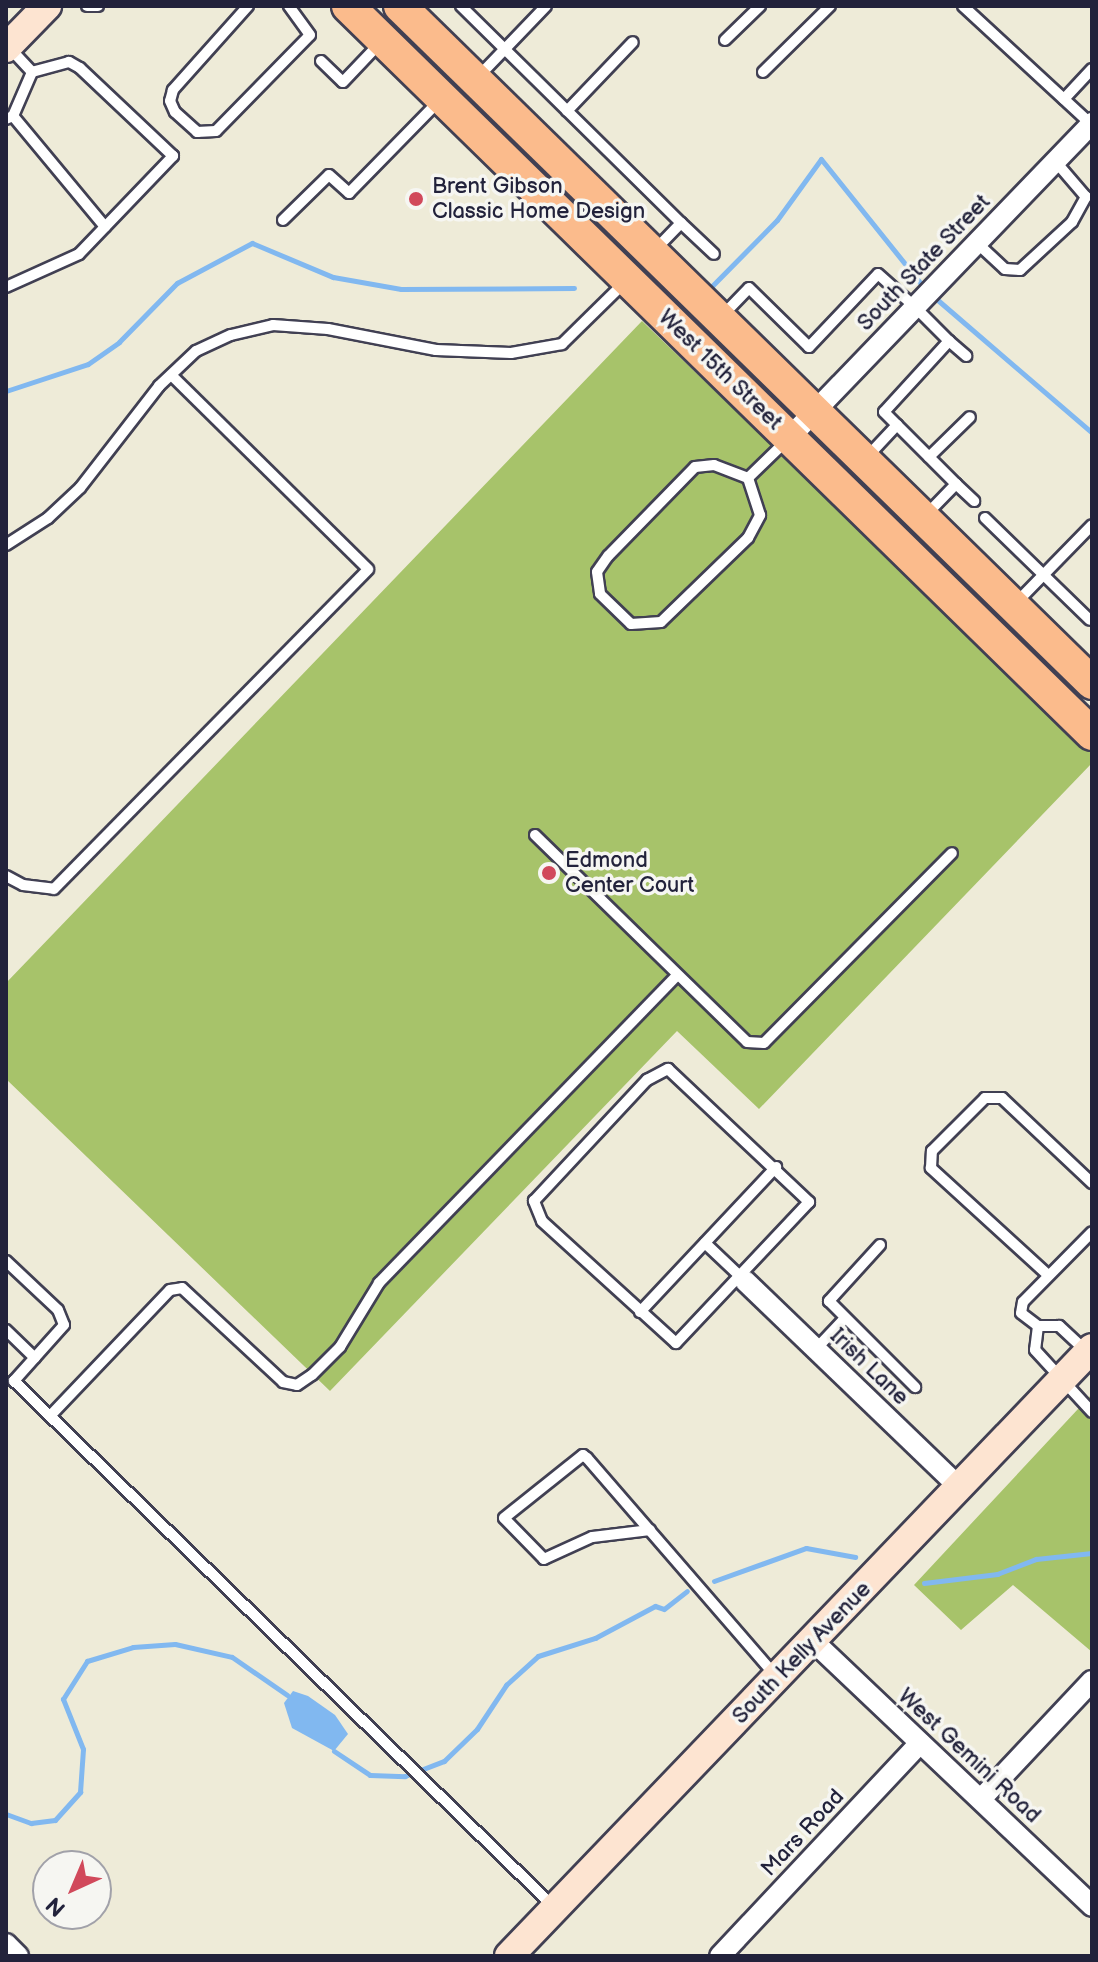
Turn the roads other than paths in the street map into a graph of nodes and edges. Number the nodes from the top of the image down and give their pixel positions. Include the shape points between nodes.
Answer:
1 (47, 6) edge
2 (87, 6) edge
3 (98, 6) edge
4 (248, 6) edge
5 (289, 6) edge
6 (348, 6) edge
7 (400, 6) edge
8 (461, 6) edge
9 (546, 6) edge
10 (760, 6) edge
11 (830, 6) edge
12 (963, 6) edge
13 (383, 40) junction
14 (725, 40) dead end
15 (633, 42) dead end
16 (7, 47) edge
17 (504, 49) junction
18 (321, 61) dead end
19 (1092, 69) edge
20 (32, 72) junction
21 (763, 72) dead end
22 (476, 80) junction
23 (442, 98) junction
24 (1064, 99) junction
25 (567, 111) junction
26 (9, 118) edge
27 (1092, 124) edge
28 (1055, 161) junction
29 (283, 220) dead end
30 (681, 223) junction
31 (105, 227) junction
32 (977, 243) junction
33 (651, 253) junction
34 (714, 254) dead end
35 (628, 280) junction
36 (6, 287) edge
37 (915, 307) junction
38 (720, 318) junction
39 (949, 341) junction
40 (966, 356) dead end
41 (171, 375) junction
42 (816, 409) junction
43 (970, 417) dead end
44 (897, 425) junction
45 (790, 437) junction
46 (929, 457) junction
47 (866, 458) junction
48 (748, 478) junction
49 (956, 484) junction
50 (974, 501) dead end
51 (925, 517) junction
52 (985, 518) dead end
53 (1092, 525) edge
54 (6, 545) edge
55 (1043, 575) junction
56 (1014, 605) junction
57 (1090, 620) dead end
58 (1092, 682) edge
59 (1092, 734) edge
60 (535, 835) dead end
61 (952, 853) dead end
62 (6, 876) edge
63 (677, 976) junction
64 (776, 1167) junction
65 (1092, 1183) edge
66 (1091, 1230) edge
67 (705, 1243) junction
68 (880, 1245) dead end
69 (6, 1261) edge
70 (1048, 1275) junction
71 (743, 1279) junction
72 (640, 1312) junction
73 (845, 1318) junction
74 (1038, 1326) junction
75 (6, 1330) edge
76 (816, 1349) junction
77 (1090, 1350) edge
78 (35, 1358) junction
79 (1061, 1380) junction
80 (10, 1386) edge
81 (915, 1387) dead end
82 (1092, 1412) edge
83 (50, 1416) junction
84 (959, 1487) junction
85 (650, 1530) junction
86 (813, 1641) junction
87 (778, 1678) junction
88 (1092, 1681) edge
89 (920, 1743) junction
90 (981, 1799) junction
91 (1092, 1906) edge
92 (555, 1908) junction
93 (6, 1944) edge
94 (18, 1956) edge
95 (509, 1956) edge
96 (720, 1956) edge

1 - 16 main road
2 - 3 lane
4 - 5 lane via 181,78 170,101 197,132 216,131 310,35
6 - 13 main road, West 15th Street
7 - 22 main road, West 15th Street
8 - 17 lane
9 - 17 lane
10 - 14 lane
11 - 21 lane
12 - 24 lane
13 - 18 lane via 343,82
13 - 23 main road, West 15th Street
15 - 25 lane
16 - 20 lane
17 - 22 lane
17 - 25 lane
19 - 24 lane
20 - 26 lane
20 - 31 lane via 69,62 80,68 173,156
22 - 33 main road, West 15th Street
23 - 29 lane via 349,193 329,175
23 - 35 main road, West 15th Street
24 - 27 lane
25 - 30 lane
26 - 31 lane
27 - 28 street, South State Street
28 - 32 street, South State Street
28 - 32 lane via 1086,197 1072,222 1020,270 1005,269
30 - 33 lane
30 - 34 lane
31 - 36 lane via 79,254
32 - 37 street, South State Street
33 - 38 main road, West 15th Street
35 - 41 lane via 562,344 511,353 436,350 328,329 273,325 196,351
35 - 45 main road, West 15th Street
37 - 38 lane via 878,274 809,347 749,288
37 - 39 lane
37 - 42 street, South State Street
38 - 42 main road, West 15th Street
39 - 40 lane
39 - 44 lane via 884,412
41 - 54 lane via 80,488 48,518
41 - 62 lane via 368,569 54,889 23,885
42 - 45 street, South State Street
42 - 47 main road, West 15th Street
43 - 46 lane
44 - 46 lane
44 - 47 lane
45 - 48 lane
45 - 59 main road, West 15th Street
46 - 49 lane
47 - 51 main road, West 15th Street
48 - 48 lane via 760,515 748,538 661,622 631,624 600,594 597,572 608,556 695,467 714,465
49 - 50 lane
49 - 51 lane
51 - 56 main road, West 15th Street
52 - 55 lane
53 - 55 lane
55 - 56 lane
55 - 57 lane
56 - 58 main road, West 15th Street
60 - 63 lane
61 - 63 lane via 764,1043 747,1042
63 - 83 lane via 388,1273 340,1347 305,1380 297,1385 283,1382 182,1288 170,1290
64 - 67 lane
64 - 71 lane via 809,1202
64 - 72 lane via 668,1069 647,1080 540,1191 534,1201 542,1221
65 - 70 lane via 1002,1098 985,1098 932,1151 931,1168
66 - 70 lane
67 - 71 lane
67 - 72 lane
68 - 73 lane via 828,1298
69 - 78 lane via 63,1317 64,1325
70 - 74 lane via 1023,1302 1021,1313
71 - 72 lane via 676,1343
71 - 76 street, Irish Lane
73 - 76 lane
73 - 81 lane
74 - 77 lane via 1059,1326
74 - 79 lane via 1035,1350
75 - 78 lane
76 - 84 street, Irish Lane
77 - 79 main road, South Kelly Avenue
78 - 80 lane
79 - 82 lane
79 - 84 main road, South Kelly Avenue
80 - 83 lane
83 - 92 lane
84 - 86 main road, South Kelly Avenue
85 - 85 lane via 592,1537 544,1559 504,1518 578,1454
85 - 87 lane
86 - 87 main road, South Kelly Avenue
86 - 89 street, West Gemini Road
87 - 92 main road, South Kelly Avenue
88 - 90 street
89 - 90 street, West Gemini Road
89 - 96 street, Mars Road
90 - 91 street, West Gemini Road
92 - 95 main road, South Kelly Avenue
93 - 94 street

